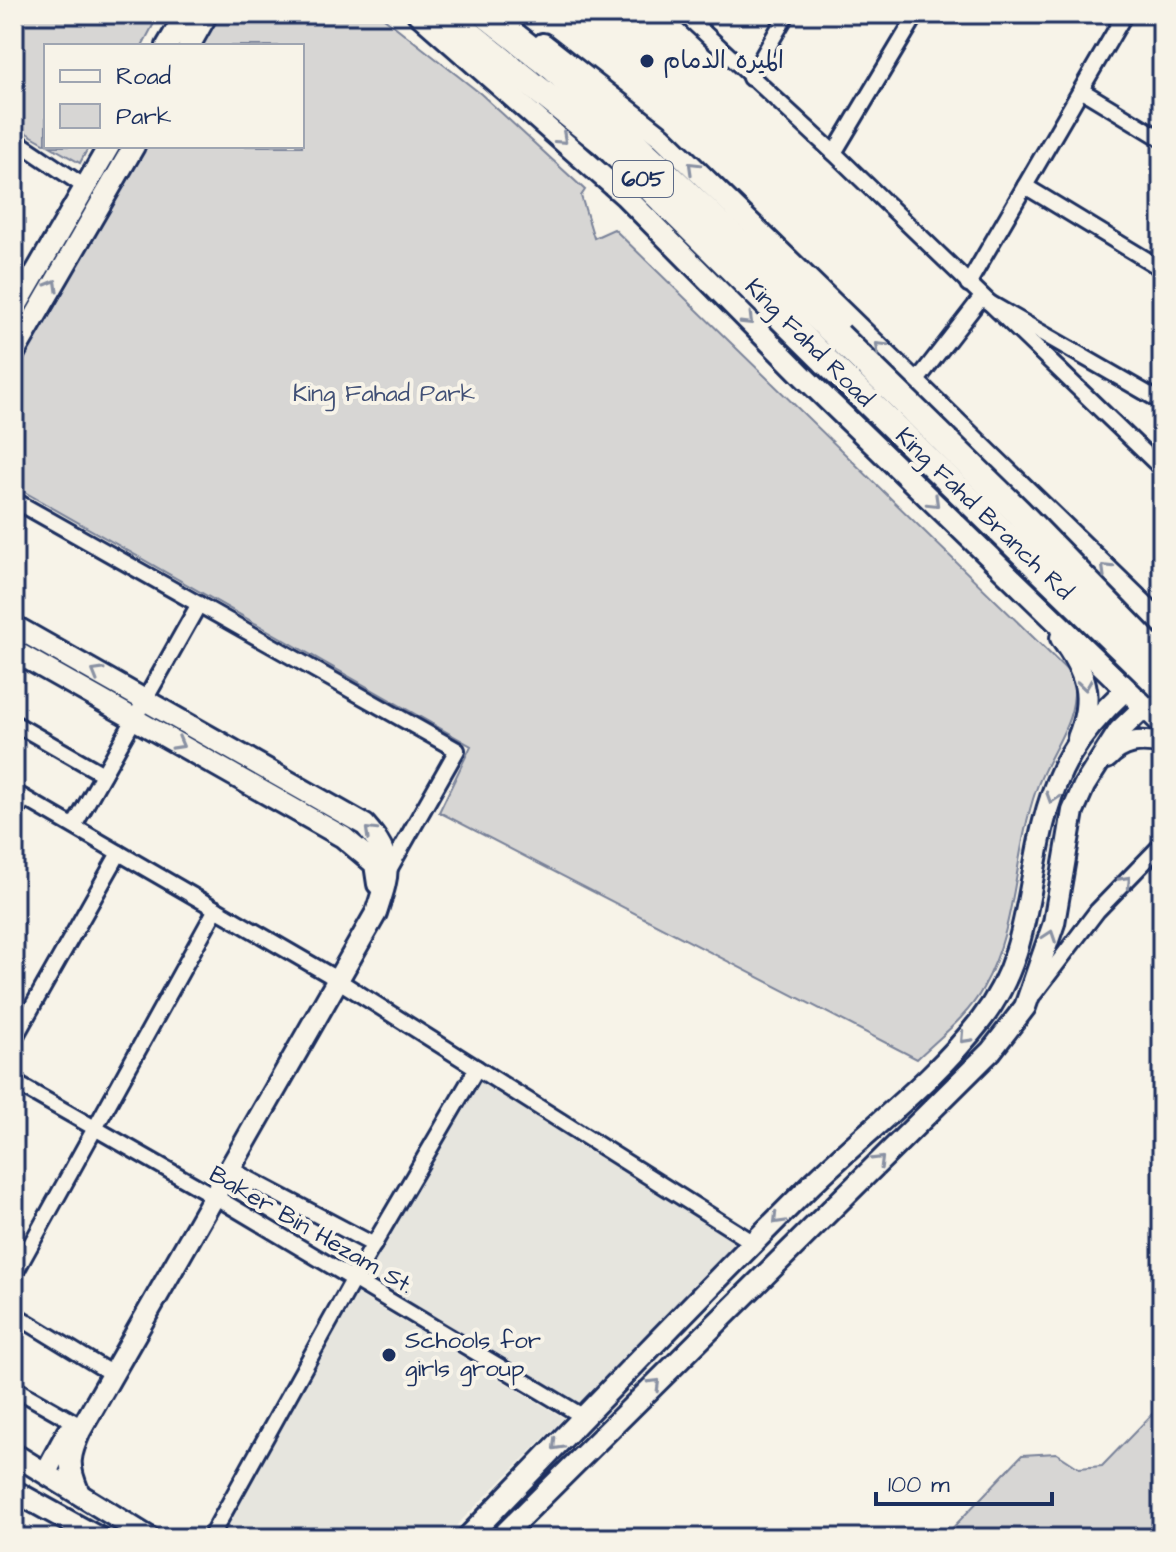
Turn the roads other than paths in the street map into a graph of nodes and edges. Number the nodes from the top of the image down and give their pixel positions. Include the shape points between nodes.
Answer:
1 (186, 14) edge
2 (207, 14) edge
3 (420, 14) edge
4 (444, 14) edge
5 (486, 14) edge
6 (502, 14) edge
7 (684, 14) edge
8 (787, 14) edge
9 (917, 14) edge
10 (1125, 14) edge
11 (168, 44) edge
12 (190, 44) edge
13 (750, 78) junction
14 (1081, 90) junction
15 (14, 139) edge
16 (1162, 139) edge
17 (605, 143) junction
18 (108, 148) edge
19 (133, 148) edge
20 (834, 153) junction
21 (664, 170) junction
22 (1025, 186) junction
23 (85, 187) junction
24 (1162, 269) edge
25 (968, 284) junction
26 (981, 298) junction
27 (14, 310) edge
28 (14, 353) edge
29 (916, 382) junction
30 (1162, 402) edge
31 (1162, 469) edge
32 (14, 500) edge
33 (1031, 595) junction
34 (1133, 595) junction
35 (199, 604) junction
36 (1162, 623) edge
37 (14, 626) edge
38 (1075, 638) junction
39 (14, 651) edge
40 (1162, 659) edge
41 (1126, 688) junction
42 (1162, 689) edge
43 (146, 701) junction
44 (1143, 706) junction
45 (134, 719) junction
46 (14, 723) edge
47 (1162, 724) edge
48 (1162, 744) edge
49 (1063, 769) junction
50 (103, 774) junction
51 (1084, 786) junction
52 (19, 795) edge
53 (14, 816) edge
54 (74, 826) junction
55 (1162, 844) edge
56 (119, 853) junction
57 (390, 868) junction
58 (216, 909) junction
59 (333, 978) junction
60 (1025, 1007) junction
61 (14, 1039) edge
62 (477, 1068) junction
63 (14, 1082) edge
64 (95, 1129) junction
65 (230, 1169) junction
66 (209, 1194) junction
67 (754, 1243) junction
68 (374, 1245) junction
69 (14, 1275) edge
70 (353, 1280) junction
71 (14, 1314) edge
72 (104, 1369) junction
73 (14, 1388) edge
74 (584, 1417) junction
75 (74, 1422) junction
76 (14, 1454) edge
77 (46, 1472) junction
78 (14, 1491) edge
79 (78, 1491) junction
80 (99, 1538) edge
81 (150, 1538) edge
82 (210, 1538) edge
83 (467, 1538) edge
84 (500, 1538) edge

1 - 11 street
2 - 12 street
3 - 17 highway
3 -> 33 street, King Fahd Branch Rd via 625,196
4 - 17 highway, King Fahd Road / 605
5 - 21 highway, King Fahd Road / 605 via 554,68
6 - 21 highway via 572,70
29 -> 6 street, King Fahd Branch Rd via 662,137
7 - 13 street
8 - 13 street
9 - 20 street
10 - 14 street
13 - 20 street
14 - 16 street
14 - 22 street
15 - 23 street
17 - 42 highway, King Fahd Road / 605, bridge
18 - 23 street
28 -> 19 street
20 - 25 street
21 - 40 highway, King Fahd Road / 605, bridge
22 - 24 street
22 - 25 street
23 - 27 street
25 - 26 street
26 - 29 street
26 - 30 street
26 - 31 street
34 -> 29 street, King Fahd Branch Rd
32 - 35 street
33 - 38 street, King Fahd Branch Rd
33 -> 49 street via 1085,679 1084,718
34 - 36 street, King Fahd Branch Rd
34 - 38 street via 1132,613 1119,632 1103,643
35 - 43 street
35 - 57 street via 457,750
43 -> 37 street
38 - 41 street, King Fahd Branch Rd
39 - 45 street
40 - 41 street
41 - 44 street, King Fahd Branch Rd
41 - 49 street
42 - 44 street
43 - 45 street
57 -> 43 street via 381,843 365,825
44 - 47 street, King Fahd Branch Rd
44 - 51 street via 1119,731
45 - 50 street
45 -> 59 street via 343,837 375,864 378,887
46 - 50 street
48 - 51 street via 1132,741 1116,748
49 -> 67 street via 1037,854 1028,921 999,995 935,1070
50 - 54 street
60 -> 51 street via 1054,923 1073,811
52 - 53 street
52 - 54 street
54 - 56 street
60 -> 55 street via 1097,911
56 - 58 street
56 - 61 street
57 - 59 street via 376,913
58 - 59 street
58 - 64 street
59 - 62 street
59 - 65 street
59 - 66 street
84 -> 60 street via 991,1051
62 - 67 street
62 - 68 street
63 - 64 street, Baker Bin Hezam St.
64 - 66 street, Baker Bin Hezam St.
64 - 69 street
65 - 66 street
65 - 68 street
66 - 70 street, Baker Bin Hezam St.
66 - 72 street
66 - 79 street via 68,1458
67 - 74 street
68 - 70 street
70 - 74 street, Baker Bin Hezam St.
70 - 82 street
71 - 72 street
72 - 75 street
73 - 75 street
74 -> 83 street
75 - 77 street
76 - 77 street
77 - 79 street
78 - 80 street
79 - 81 street

